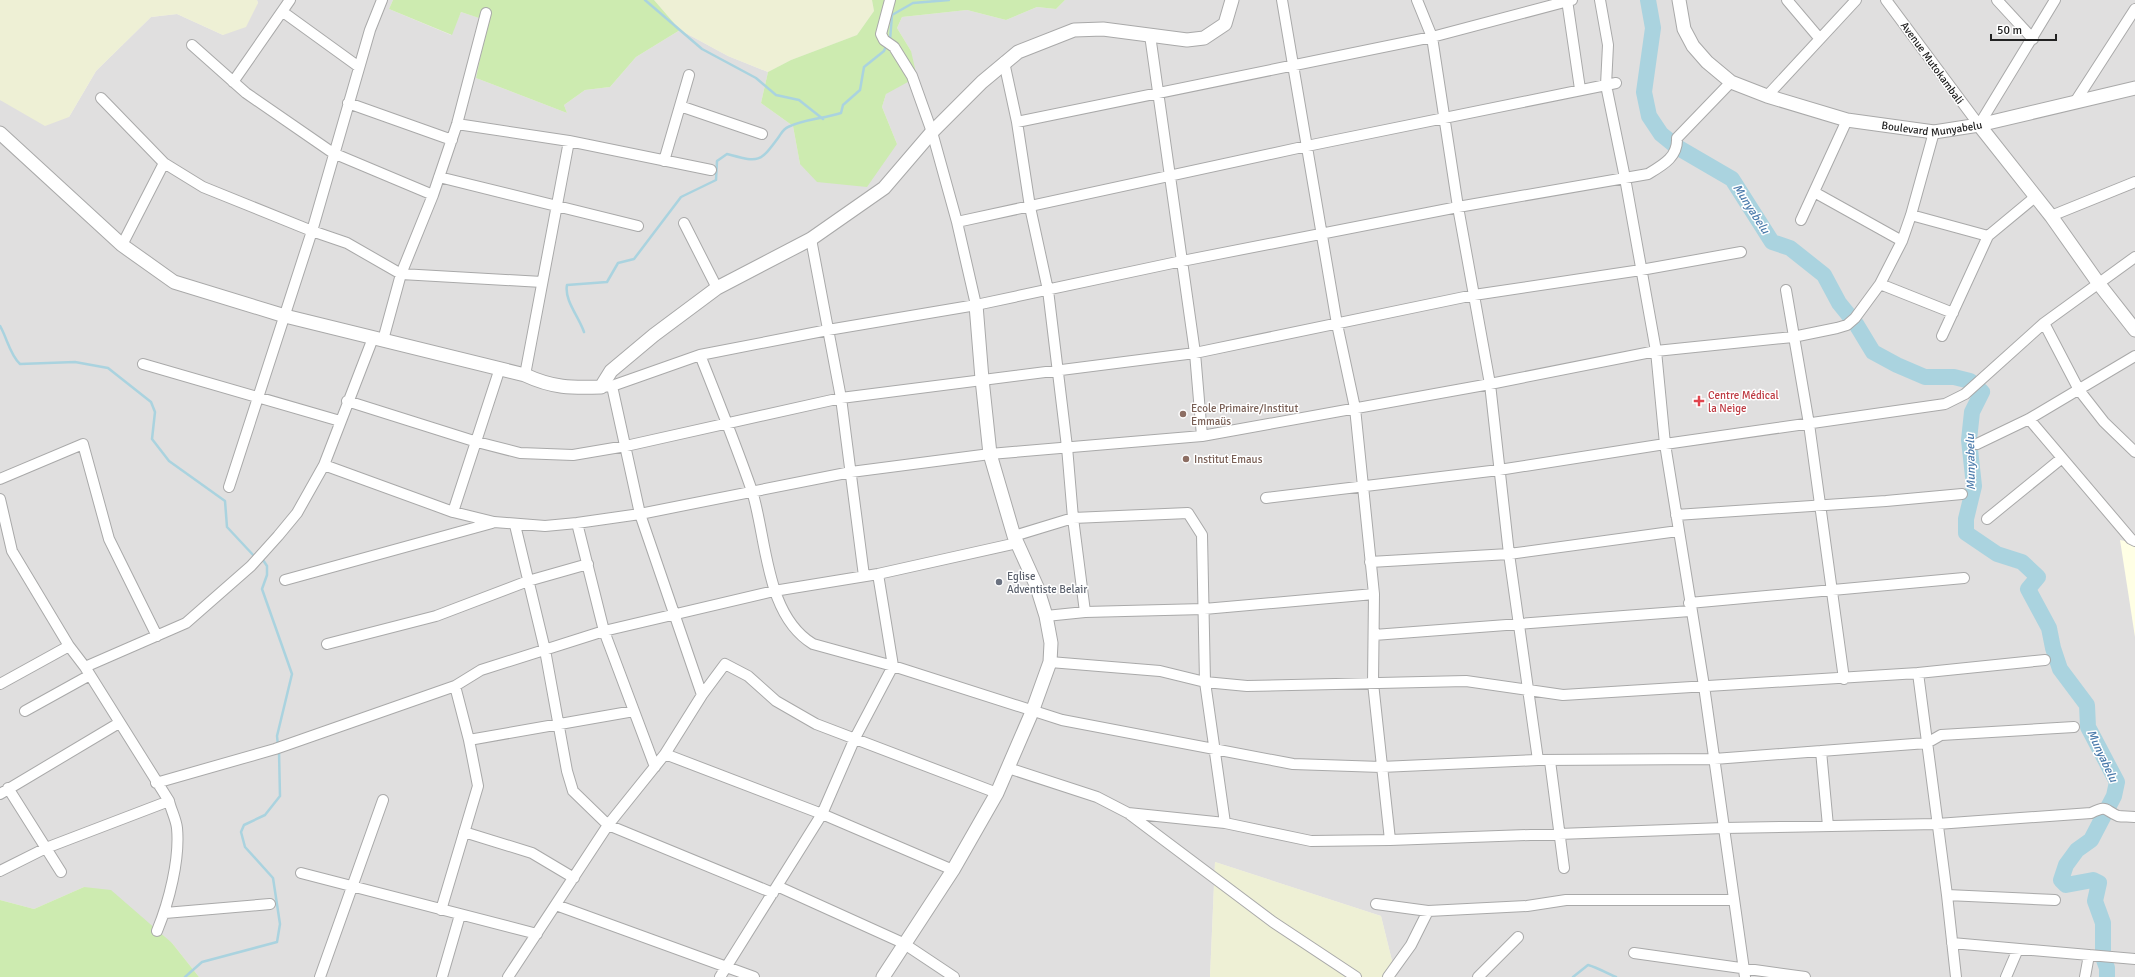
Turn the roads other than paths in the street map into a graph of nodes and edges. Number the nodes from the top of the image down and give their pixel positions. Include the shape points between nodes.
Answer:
1 (290, 0) edge
2 (382, 0) edge
3 (890, 0) edge
4 (1232, 0) edge
5 (1282, 0) edge
6 (1417, 0) edge
7 (1600, 0) edge
8 (1679, 0) edge
9 (1787, 0) edge
10 (1856, 0) edge
11 (1886, 0) edge
12 (1997, 0) edge
13 (2055, 0) edge
14 (1569, 1) edge
15 (2135, 9) edge
16 (283, 12) junction
17 (486, 13) dead end
18 (1150, 35) junction
19 (1432, 37) junction
20 (1820, 39) junction
21 (2033, 39) junction
22 (192, 45) dead end
23 (1004, 62) junction
24 (1294, 65) junction
25 (359, 67) junction
26 (689, 75) dead end
27 (233, 82) junction
28 (1731, 82) junction
29 (1611, 84) junction
30 (2135, 88) edge
31 (1580, 89) junction
32 (1159, 93) junction
33 (1767, 96) junction
34 (101, 98) dead end
35 (2075, 102) junction
36 (348, 103) junction
37 (680, 106) junction
38 (1443, 118) junction
39 (1847, 120) junction
40 (1017, 122) junction
41 (457, 124) junction
42 (1979, 125) junction
43 (932, 132) junction
44 (1934, 132) junction
45 (0, 133) edge
46 (762, 134) dead end
47 (452, 140) junction
48 (569, 141) junction
49 (1307, 146) junction
50 (334, 153) junction
51 (664, 161) junction
52 (164, 163) junction
53 (710, 170) dead end
54 (1169, 176) junction
55 (439, 177) junction
56 (1625, 178) junction
57 (2135, 182) edge
58 (1814, 192) junction
59 (432, 196) junction
60 (2035, 197) junction
61 (556, 206) junction
62 (1030, 207) junction
63 (1458, 207) junction
64 (1911, 215) junction
65 (2051, 216) junction
66 (1801, 220) dead end
67 (957, 222) junction
68 (684, 223) dead end
69 (638, 226) dead end
70 (312, 231) junction
71 (1323, 235) junction
72 (1988, 236) junction
73 (811, 239) junction
74 (1902, 241) junction
75 (122, 245) junction
76 (1741, 252) dead end
77 (2135, 257) edge
78 (1182, 261) junction
79 (1642, 270) junction
80 (401, 274) junction
81 (542, 282) junction
82 (1880, 284) junction
83 (2099, 284) junction
84 (717, 288) junction
85 (1048, 290) junction
86 (1786, 290) dead end
87 (1474, 295) junction
88 (976, 305) junction
89 (1952, 313) junction
90 (285, 316) junction
91 (2044, 323) junction
92 (1337, 324) junction
93 (828, 330) junction
94 (2135, 330) edge
95 (1942, 336) dead end
96 (1794, 337) junction
97 (378, 339) junction
98 (1656, 351) junction
99 (1195, 353) junction
100 (700, 355) junction
101 (2135, 356) edge
102 (143, 364) dead end
103 (500, 368) junction
104 (1058, 371) junction
105 (525, 375) junction
106 (982, 379) junction
107 (1490, 384) junction
108 (606, 386) junction
109 (2079, 390) junction
110 (259, 397) junction
111 (840, 398) junction
112 (347, 401) junction
113 (1355, 408) junction
114 (2029, 419) junction
115 (340, 421) junction
116 (728, 422) junction
117 (1809, 424) junction
118 (1202, 436) junction
119 (476, 442) junction
120 (1665, 444) junction
121 (1978, 444) dead end
122 (626, 446) junction
123 (1067, 447) junction
124 (2135, 452) edge
125 (990, 454) junction
126 (2062, 458) junction
127 (324, 465) junction
128 (1499, 470) junction
129 (851, 472) junction
130 (0, 479) edge
131 (1364, 486) junction
132 (230, 487) dead end
133 (752, 493) junction
134 (1962, 494) dead end
135 (1266, 498) dead end
136 (0, 499) edge
137 (1821, 505) junction
138 (453, 512) junction
139 (640, 514) junction
140 (1676, 515) junction
141 (1073, 518) junction
142 (1987, 519) dead end
143 (494, 522) junction
144 (577, 523) junction
145 (515, 525) junction
146 (1678, 531) junction
147 (1015, 540) junction
148 (2135, 542) edge
149 (1509, 554) junction
150 (1370, 562) junction
151 (588, 564) junction
152 (878, 574) junction
153 (864, 576) junction
154 (1964, 578) dead end
155 (285, 580) dead end
156 (528, 580) junction
157 (1832, 589) junction
158 (774, 590) junction
159 (1374, 594) junction
160 (1690, 607) junction
161 (1204, 609) junction
162 (1085, 612) junction
163 (674, 614) junction
164 (1046, 616) junction
165 (1518, 624) junction
166 (604, 631) junction
167 (1374, 635) junction
168 (157, 636) junction
169 (327, 644) dead end
170 (69, 646) junction
171 (545, 650) junction
172 (2045, 660) dead end
173 (1050, 662) junction
174 (893, 666) junction
175 (87, 671) junction
176 (1918, 673) junction
177 (1844, 679) junction
178 (1204, 682) junction
179 (1373, 682) junction
180 (0, 684) edge
181 (455, 686) junction
182 (1704, 686) junction
183 (1528, 691) junction
184 (702, 695) junction
185 (634, 711) junction
186 (26, 712) dead end
187 (1032, 712) junction
188 (120, 723) junction
189 (559, 724) junction
190 (2074, 727) dead end
191 (855, 738) junction
192 (469, 740) junction
193 (1927, 744) junction
194 (1214, 750) junction
195 (1820, 751) junction
196 (665, 754) junction
197 (1714, 759) junction
198 (1538, 760) junction
199 (1550, 761) junction
200 (655, 767) junction
201 (1381, 767) junction
202 (1008, 768) junction
203 (156, 783) junction
204 (4, 791) edge
205 (997, 793) junction
206 (383, 800) dead end
207 (168, 801) junction
208 (1128, 813) junction
209 (822, 814) junction
210 (2135, 817) edge
211 (1225, 823) junction
212 (1937, 824) junction
213 (608, 825) junction
214 (1828, 826) junction
215 (1724, 828) junction
216 (464, 832) junction
217 (1559, 833) junction
218 (1390, 840) junction
219 (46, 848) junction
220 (1564, 868) dead end
221 (953, 870) junction
222 (0, 871) edge
223 (62, 872) dead end
224 (301, 873) dead end
225 (574, 878) junction
226 (352, 887) junction
227 (775, 890) junction
228 (1947, 895) junction
229 (1734, 900) junction
230 (2055, 900) dead end
231 (270, 904) dead end
232 (1376, 904) dead end
233 (556, 905) junction
234 (442, 910) junction
235 (1428, 911) junction
236 (165, 912) junction
237 (460, 914) junction
238 (157, 931) dead end
239 (537, 934) junction
240 (1518, 937) dead end
241 (903, 943) junction
242 (1952, 943) junction
243 (2018, 949) junction
244 (1634, 954) dead end
245 (2092, 954) junction
246 (2135, 959) edge
247 (726, 966) junction
248 (1745, 974) edge
249 (320, 977) edge
250 (442, 977) edge
251 (508, 977) edge
252 (720, 977) edge
253 (754, 977) edge
254 (882, 977) edge
255 (954, 977) edge
256 (1356, 977) edge
257 (1388, 977) edge
258 (1479, 977) edge
259 (1805, 977) edge
260 (1956, 977) edge
261 (2006, 977) edge
262 (2086, 977) edge

1 - 16 street
2 - 25 street
3 - 43 street via 881,34 884,40 894,47 912,76
4 - 18 street via 1225,24 1204,38 1187,40
5 - 24 street
6 - 19 street
7 - 29 street via 1608,45
8 - 28 street, Boulevard Munyabelu via 1684,29 1693,46
9 - 20 street
10 - 20 street
11 - 42 street, Avenue Mutokambali
12 - 21 street
13 - 21 street
14 - 19 street
14 - 31 street
15 - 35 street
16 - 25 street
16 - 27 street
17 - 41 street
18 - 23 street via 1104,29 1074,30 1030,47
18 - 32 street
19 - 24 street
19 - 38 street
20 - 33 street
21 - 42 street
22 - 27 street
23 - 40 street
23 - 43 street
24 - 32 street
24 - 49 street
25 - 36 street
26 - 37 street
27 - 50 street
28 - 33 street, Boulevard Munyabelu
28 - 56 street via 1677,138 1677,147 1666,163 1648,174
29 - 31 street
29 - 56 street
30 - 35 street, Boulevard Munyabelu
31 - 38 street
32 - 40 street
32 - 54 street
33 - 39 street, Boulevard Munyabelu
34 - 52 street
35 - 42 street, Boulevard Munyabelu
36 - 47 street
36 - 50 street
37 - 46 street
37 - 51 street
38 - 49 street
38 - 63 street
39 - 44 street, Boulevard Munyabelu
39 - 58 street
40 - 62 street
41 - 47 street
41 - 48 street
42 - 44 street, Boulevard Munyabelu
42 - 60 street
43 - 67 street
43 - 73 street via 884,188
44 - 64 street
45 - 75 street
47 - 55 street
48 - 51 street
48 - 61 street
49 - 54 street
49 - 71 street
50 - 59 street
50 - 70 street
51 - 53 street
52 - 70 street via 203,187
52 - 75 street
54 - 62 street
54 - 78 street
55 - 59 street
55 - 61 street
56 - 63 street
56 - 79 street
57 - 65 street
58 - 66 street
58 - 74 street
59 - 80 street
60 - 65 street
60 - 72 street
61 - 69 street
61 - 81 street
62 - 67 street
62 - 85 street
63 - 71 street
63 - 87 street
64 - 72 street
64 - 74 street
65 - 83 street
67 - 88 street
68 - 84 street
70 - 80 street via 347,243
70 - 90 street
71 - 78 street
71 - 92 street
72 - 89 street
73 - 84 street
73 - 93 street
74 - 82 street
75 - 90 street via 174,282
76 - 79 street
77 - 83 street
78 - 85 street
78 - 99 street
79 - 87 street
79 - 98 street
80 - 81 street
80 - 97 street
81 - 105 street
82 - 89 street
82 - 96 street via 1851,321
83 - 91 street
83 - 94 street
84 - 108 street via 611,371
85 - 88 street
85 - 104 street
86 - 96 street
87 - 92 street
87 - 107 street
88 - 93 street
88 - 106 street
89 - 95 street
90 - 97 street
90 - 110 street
91 - 109 street
91 - 117 street via 1965,394 1945,404
92 - 99 street
92 - 113 street
93 - 100 street
93 - 111 street
96 - 98 street
96 - 117 street
97 - 103 street
97 - 112 street
98 - 107 street
98 - 120 street
99 - 104 street
99 - 118 street
100 - 108 street
100 - 116 street
101 - 109 street
102 - 110 street
103 - 105 street
103 - 119 street
104 - 106 street
104 - 123 street
105 - 108 street via 545,384 572,388
106 - 111 street
106 - 125 street
107 - 113 street
107 - 128 street
108 - 122 street
109 - 114 street
109 - 124 street via 2104,422
110 - 115 street
110 - 132 street
111 - 116 street
111 - 129 street
112 - 115 street
112 - 119 street
113 - 118 street
113 - 131 street
114 - 121 street
114 - 126 street
115 - 127 street
116 - 122 street
116 - 133 street
117 - 120 street
117 - 137 street
118 - 123 street
119 - 122 street via 520,453 573,455
119 - 138 street
120 - 128 street
120 - 140 street
122 - 139 street
123 - 125 street
123 - 141 street
125 - 129 street
125 - 147 street
126 - 142 street
126 - 148 street
127 - 138 street
127 - 168 street via 297,513 251,566 186,623
128 - 131 street
128 - 149 street
129 - 133 street
129 - 153 street
130 - 168 street via 83,444 109,539
131 - 135 street
131 - 150 street
133 - 139 street
133 - 158 street
134 - 137 street
136 - 170 street via 12,551
137 - 140 street
137 - 157 street
138 - 143 street
139 - 144 street
139 - 163 street
140 - 146 street
141 - 147 street
141 - 161 street via 1188,513 1202,535
141 - 162 street
143 - 145 street
143 - 155 street
144 - 145 street
144 - 151 street
145 - 156 street
146 - 149 street
146 - 160 street
147 - 152 street
147 - 164 street via 1037,587
149 - 150 street
149 - 165 street
150 - 159 street
151 - 156 street
151 - 166 street
152 - 153 street
152 - 174 street
153 - 158 street
154 - 157 street
156 - 169 street via 436,616
156 - 171 street
157 - 160 street
157 - 177 street
158 - 163 street
158 - 174 street via 793,627 813,644
159 - 161 street
159 - 167 street
160 - 165 street
160 - 182 street
161 - 162 street
161 - 178 street
162 - 164 street
163 - 166 street
163 - 184 street
164 - 173 street via 1051,643
165 - 167 street
165 - 183 street
166 - 171 street
166 - 185 street
167 - 179 street
168 - 175 street
170 - 175 street
170 - 180 street
171 - 181 street via 481,670
171 - 189 street
172 - 176 street
173 - 178 street via 1160,671
173 - 187 street
174 - 187 street
174 - 191 street
175 - 186 street
175 - 188 street
176 - 177 street
176 - 193 street
177 - 182 street
178 - 179 street via 1247,686
178 - 194 street
179 - 183 street via 1466,681
179 - 201 street
181 - 192 street
181 - 203 street via 275,748
182 - 183 street via 1563,695
182 - 197 street
183 - 198 street
184 - 191 street via 725,664 748,676 776,701 816,724
184 - 196 street
185 - 189 street
185 - 200 street
187 - 194 street
187 - 202 street
188 - 203 street
188 - 204 street
189 - 192 street
189 - 213 street via 573,791
190 - 193 street via 1941,735
191 - 205 street
191 - 209 street
192 - 216 street via 478,786
193 - 195 street
193 - 212 street
194 - 201 street via 1293,764
194 - 211 street
195 - 197 street
195 - 214 street
196 - 200 street
196 - 209 street
197 - 199 street
197 - 215 street
198 - 199 street
198 - 201 street
199 - 217 street
200 - 213 street
201 - 218 street
202 - 205 street
202 - 208 street via 1097,797
203 - 207 street
204 - 219 street
205 - 221 street
206 - 226 street
207 - 219 street
207 - 236 street via 176,826 178,847
208 - 211 street
208 - 256 street via 1273,922
209 - 221 street
209 - 227 street
210 - 212 street via 2118,816 2106,809 2091,813
211 - 218 street via 1311,840
212 - 214 street
212 - 228 street
213 - 225 street
213 - 227 street
214 - 215 street
215 - 217 street
215 - 229 street
216 - 225 street via 532,853
216 - 234 street
217 - 218 street
217 - 220 street
219 - 222 street
219 - 223 street
221 - 241 street
224 - 226 street
225 - 233 street
226 - 234 street
226 - 249 street
227 - 241 street
227 - 247 street
228 - 230 street
228 - 242 street
229 - 235 street via 1566,900 1527,906
229 - 248 street
231 - 236 street
232 - 235 street
233 - 239 street
233 - 247 street
234 - 237 street
235 - 257 street via 1411,945
236 - 238 street
237 - 239 street
237 - 250 street
239 - 251 street
240 - 258 street
241 - 254 street
241 - 255 street
242 - 243 street
242 - 260 street
243 - 245 street
243 - 261 street
244 - 248 street
245 - 246 street
245 - 262 street
247 - 252 street
247 - 253 street
248 - 259 street

